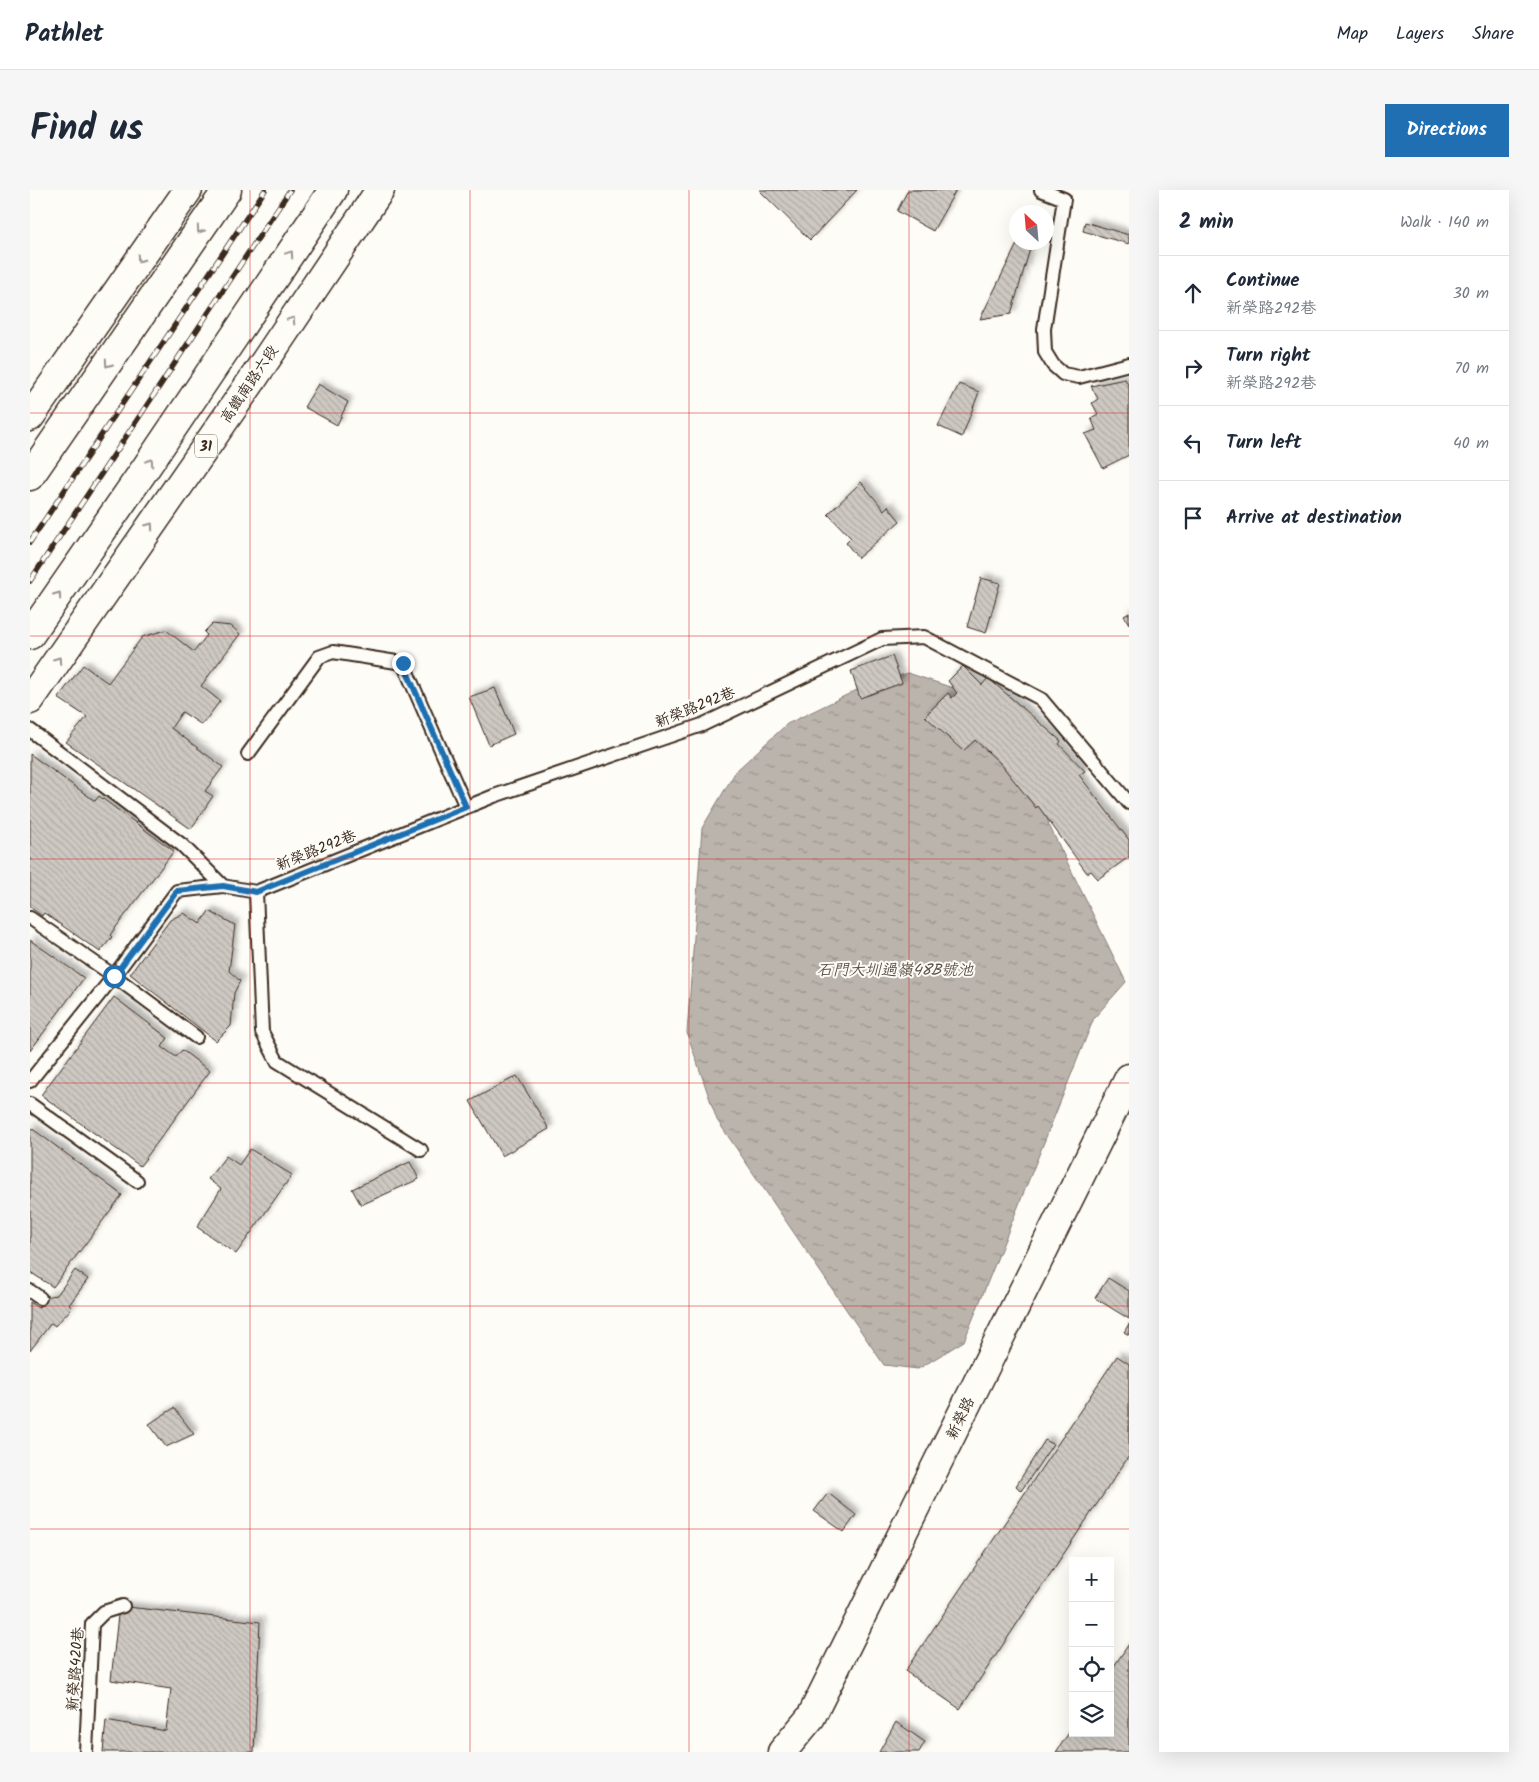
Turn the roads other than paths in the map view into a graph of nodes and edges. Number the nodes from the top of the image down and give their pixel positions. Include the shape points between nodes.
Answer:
1 (188, 190) edge
2 (227, 190) edge
3 (333, 190) edge
4 (380, 190) edge
5 (1041, 190) edge
6 (1129, 364) edge
7 (30, 417) edge
8 (30, 476) edge
9 (30, 636) edge
10 (30, 700) edge
11 (30, 730) edge
12 (248, 754) dead end
13 (1129, 803) edge
14 (466, 807) junction
15 (223, 886) junction
16 (256, 892) junction
17 (30, 918) edge
18 (114, 976) junction
19 (196, 1037) dead end
20 (1129, 1078) edge
21 (30, 1081) edge
22 (30, 1104) edge
23 (420, 1150) dead end
24 (137, 1181) dead end
25 (122, 1606) dead end
26 (86, 1752) edge
27 (782, 1752) edge

1 -> 7 main road
2 -> 8 main road
9 -> 3 main road, 31
10 -> 4 main road, 高鐵南路六段 / 31
5 - 6 lane via 1064,199 1044,329 1045,352 1063,374 1079,377
11 - 15 lane via 182,845
12 - 14 lane via 319,657 333,652 403,663
13 - 14 lane, 新榮路292巷 via 1041,699 924,637 882,640 702,725
14 - 16 lane, 新榮路292巷
15 - 16 lane
15 - 18 lane via 177,891
16 - 23 lane via 262,1032 277,1061
17 - 18 lane
18 - 19 lane
18 - 21 lane
20 - 27 main road, 新榮路 via 811,1717
22 - 24 lane
25 - 26 lane, 新榮路420巷 via 104,1612 92,1624

